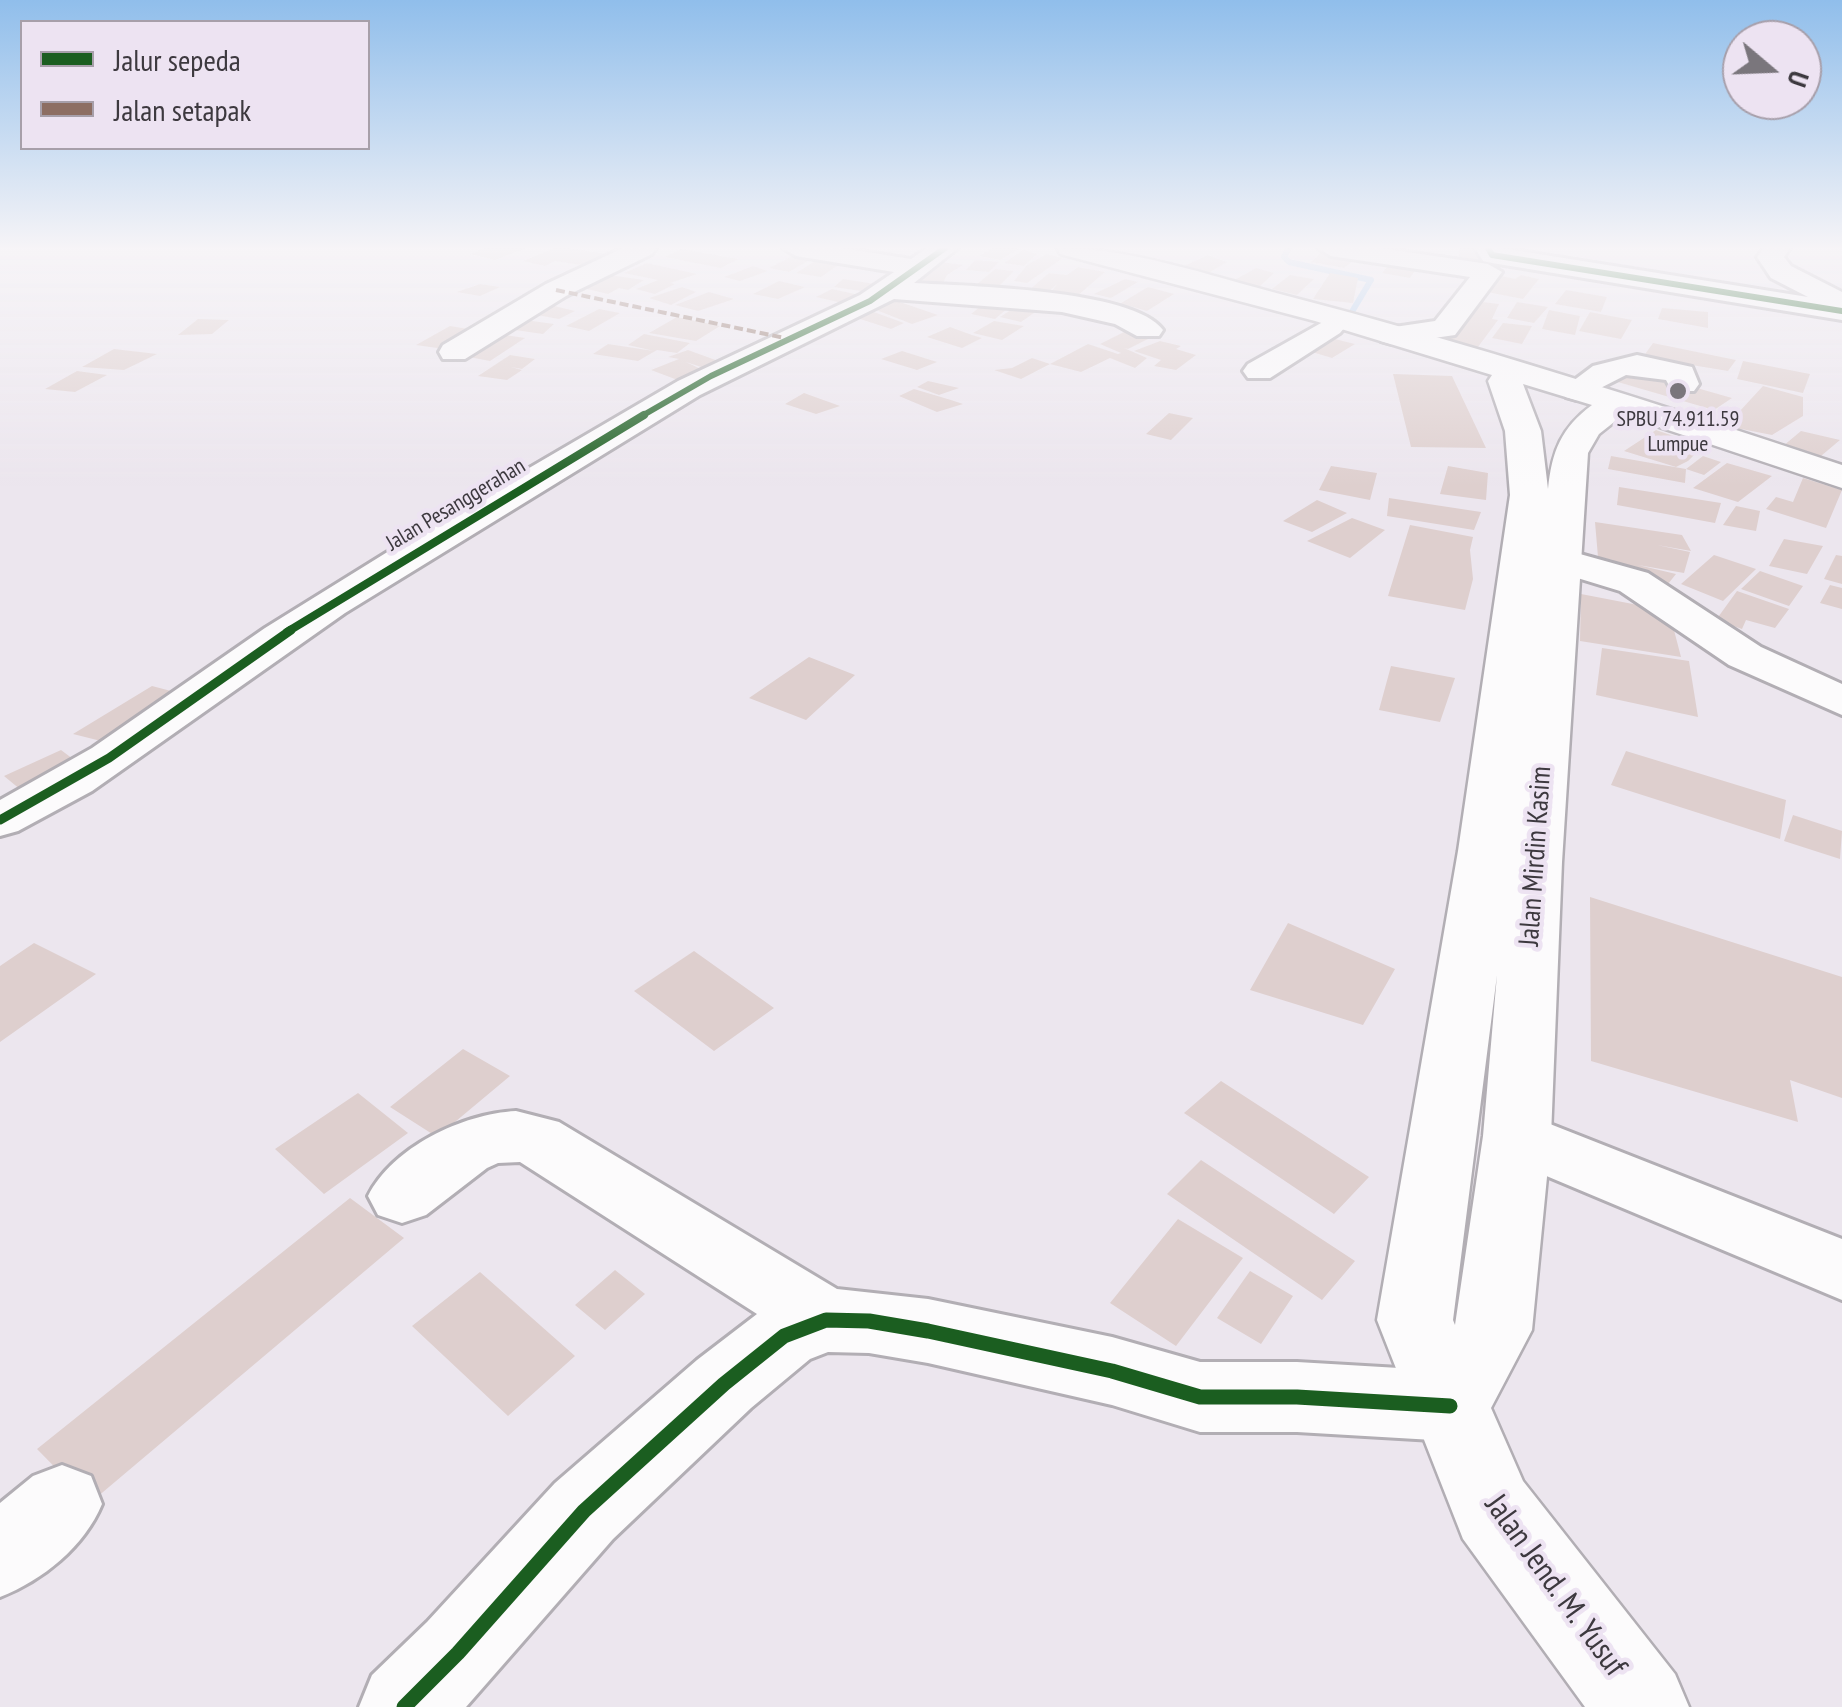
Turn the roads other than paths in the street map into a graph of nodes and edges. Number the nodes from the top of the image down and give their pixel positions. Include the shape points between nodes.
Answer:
1 (494, 328) edge
2 (801, 328) edge
3 (1145, 328) edge
4 (1344, 328) edge
5 (1347, 328) edge
6 (1349, 328) edge
7 (1443, 328) edge
8 (1148, 330) dead end
9 (1392, 335) junction
10 (454, 352) dead end
11 (1259, 372) dead end
12 (1505, 381) junction
13 (1644, 404) junction
14 (1842, 476) edge
15 (1562, 561) junction
16 (1842, 701) edge
17 (0, 820) edge
18 (1510, 856) junction
19 (1518, 1136) junction
20 (402, 1196) dead end
21 (1842, 1270) edge
22 (826, 1320) junction
23 (1415, 1320) joint
24 (1450, 1406) junction
25 (62, 1504) dead end
26 (0, 1556) edge
27 (432, 1689) edge
28 (1642, 1707) edge

1 - 10 street
2 - 17 street, Jalan Pesanggerahan via 689,388 298,626 90,772
3 - 8 street
4 - 11 street
5 - 12 highway
6 - 9 highway
7 - 9 street
9 - 13 highway
12 - 13 highway
12 - 18 highway, Jalan Mirdin Kasim via 1524,431 1528,495
13 - 14 highway
13 - 15 highway, Jalan Mirdin Kasim via 1584,428 1570,453
15 - 16 street via 1634,582 1745,656
15 - 18 highway, Jalan Mirdin Kasim
18 - 19 highway, Jalan Mirdin Kasim
18 - 23 highway, Jalan Mirdin Kasim
19 - 21 street
19 - 24 highway, Jalan Mirdin Kasim via 1494,1330
20 - 22 street via 477,1141 524,1137
22 - 24 street via 928,1331 1112,1371 1200,1398
22 - 27 street via 784,1336 584,1510
23 - 24 highway, Jalan Jend. M. Yusuf
24 - 28 highway, Jalan Jend. M. Yusuf via 1493,1510
25 - 26 street

